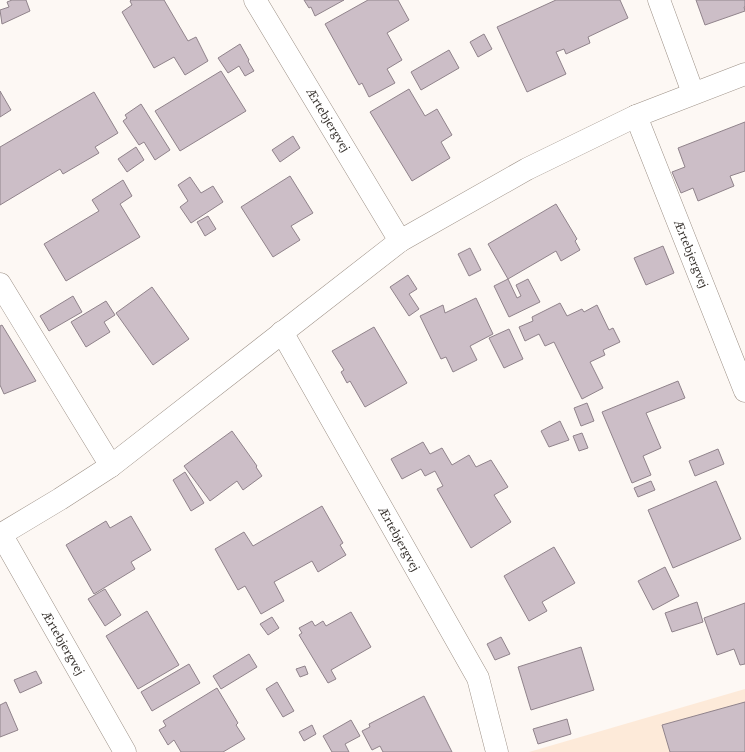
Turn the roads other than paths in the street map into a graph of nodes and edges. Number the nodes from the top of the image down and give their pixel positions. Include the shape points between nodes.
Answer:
1 (255, 0) edge
2 (659, 0) edge
3 (745, 74) edge
4 (693, 93) junction
5 (636, 116) junction
6 (400, 241) junction
7 (0, 284) edge
8 (282, 332) junction
9 (745, 391) edge
10 (111, 466) junction
11 (0, 534) edge
12 (125, 752) edge
13 (497, 752) edge

1 - 6 street, Ærtebjergvej
2 - 4 street
3 - 4 street, Ærtebjergvej
4 - 5 street, Ærtebjergvej
5 - 6 street, Ærtebjergvej via 527,169
5 - 9 street, Ærtebjergvej
6 - 8 street, Ærtebjergvej
7 - 10 street
8 - 10 street, Ærtebjergvej
8 - 13 street, Ærtebjergvej via 478,678
10 - 11 street, Ærtebjergvej
11 - 12 street, Ærtebjergvej

